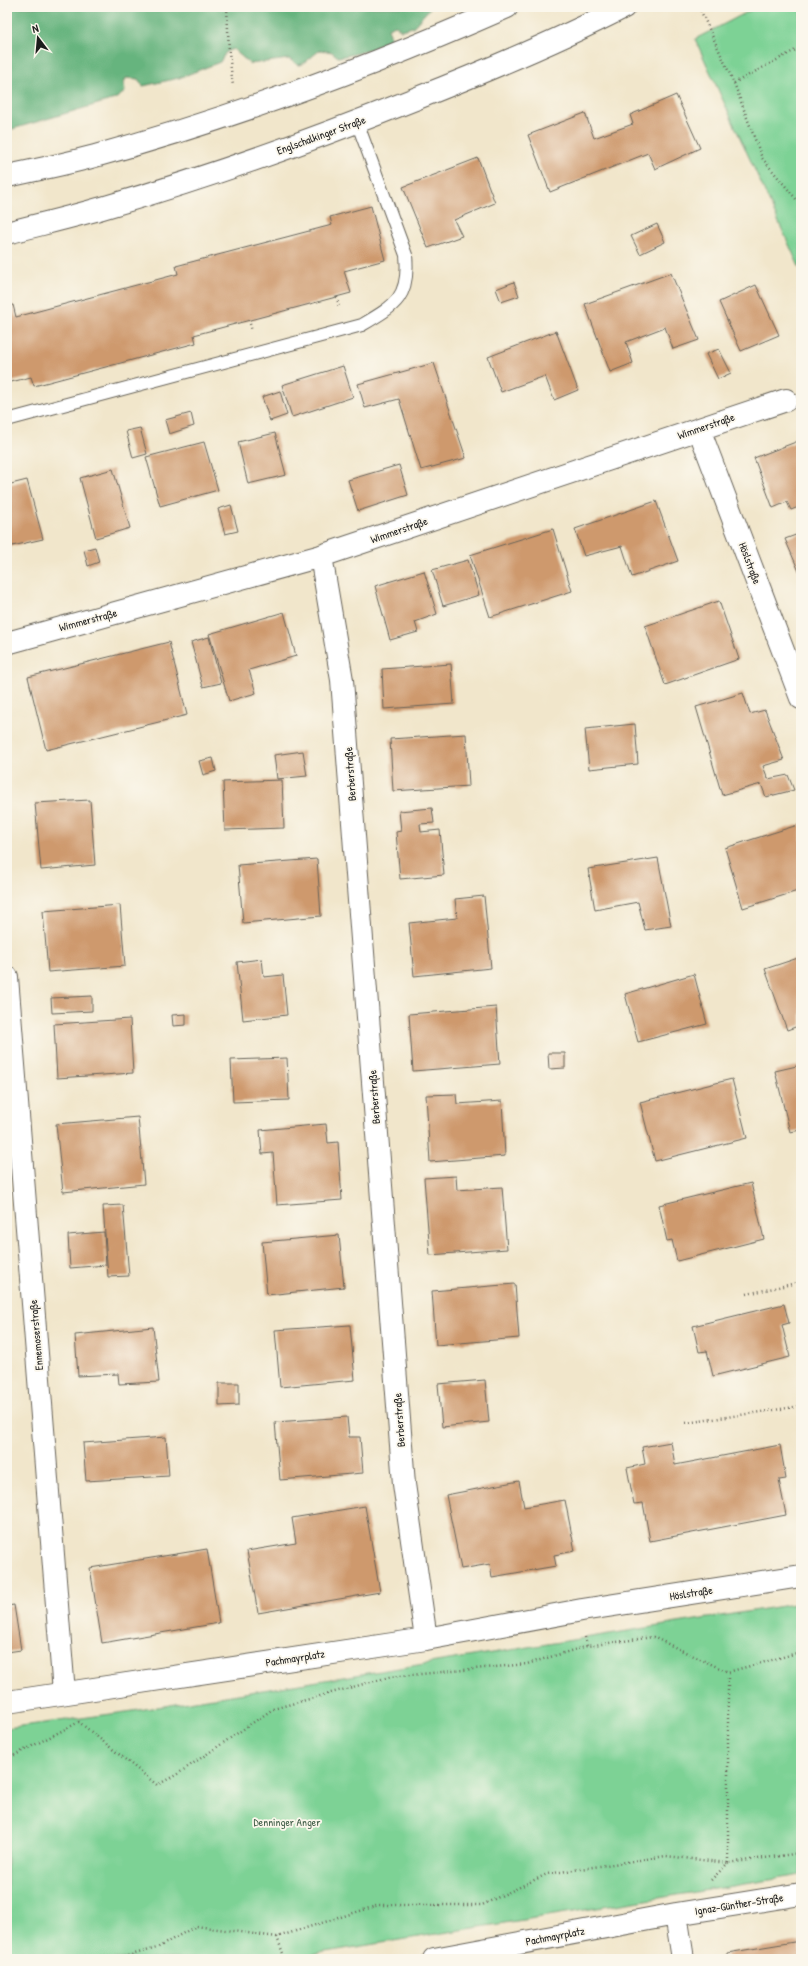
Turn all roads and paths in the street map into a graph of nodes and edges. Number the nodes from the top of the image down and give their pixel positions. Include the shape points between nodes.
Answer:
1 (227, 7) edge
2 (507, 7) edge
3 (624, 7) edge
4 (699, 7) edge
5 (801, 47) edge
6 (734, 83) junction
7 (237, 113) junction
8 (358, 122) junction
9 (7, 176) edge
10 (801, 205) edge
11 (7, 233) edge
12 (786, 400) dead end
13 (7, 420) edge
14 (699, 429) junction
15 (321, 556) junction
16 (7, 642) edge
17 (801, 698) edge
18 (7, 977) edge
19 (801, 1282) edge
20 (747, 1294) dead end
21 (801, 1406) edge
22 (686, 1423) dead end
23 (801, 1576) edge
24 (582, 1610) joint
25 (426, 1638) junction
26 (801, 1652) edge
27 (728, 1672) junction
28 (64, 1693) junction
29 (7, 1702) edge
30 (7, 1759) edge
31 (801, 1853) edge
32 (728, 1863) junction
33 (801, 1894) edge
34 (676, 1914) junction
35 (277, 1937) junction
36 (116, 1959) edge
37 (285, 1959) edge
38 (434, 1959) edge
39 (683, 1959) edge

1 - 7 path via 229,52
2 - 7 street via 329,82
3 - 8 street, Englschalkinger Straße via 480,73
4 - 6 path
5 - 6 path
6 - 10 path via 762,158
7 - 9 street via 94,157
8 - 11 street, Englschalkinger Straße via 249,161 109,206
8 - 13 lane via 406,255 408,275 402,293 386,311 362,325
12 - 14 street, Wimmerstraße
14 - 15 street, Wimmerstraße
14 - 17 street, Höslstraße
15 - 16 street, Wimmerstraße
15 - 25 street, Berberstraße via 342,680 404,1484
18 - 28 street, Ennemoserstraße
19 - 20 path
21 - 22 path
23 - 24 street, Höslstraße
24 - 25 street, Pachmayrplatz
25 - 28 street, Pachmayrplatz
26 - 27 path
27 - 30 path via 653,1637 587,1646 527,1664 389,1677 273,1709 176,1775 157,1784 79,1722
27 - 32 path
28 - 29 street, Pachmayrplatz
31 - 32 path
32 - 35 path via 666,1856 547,1874 482,1904 379,1905
33 - 34 street, Ignaz-Günther-Straße
34 - 38 street, Pachmayrplatz
34 - 39 street
35 - 36 path via 196,1926 157,1948
35 - 37 path

